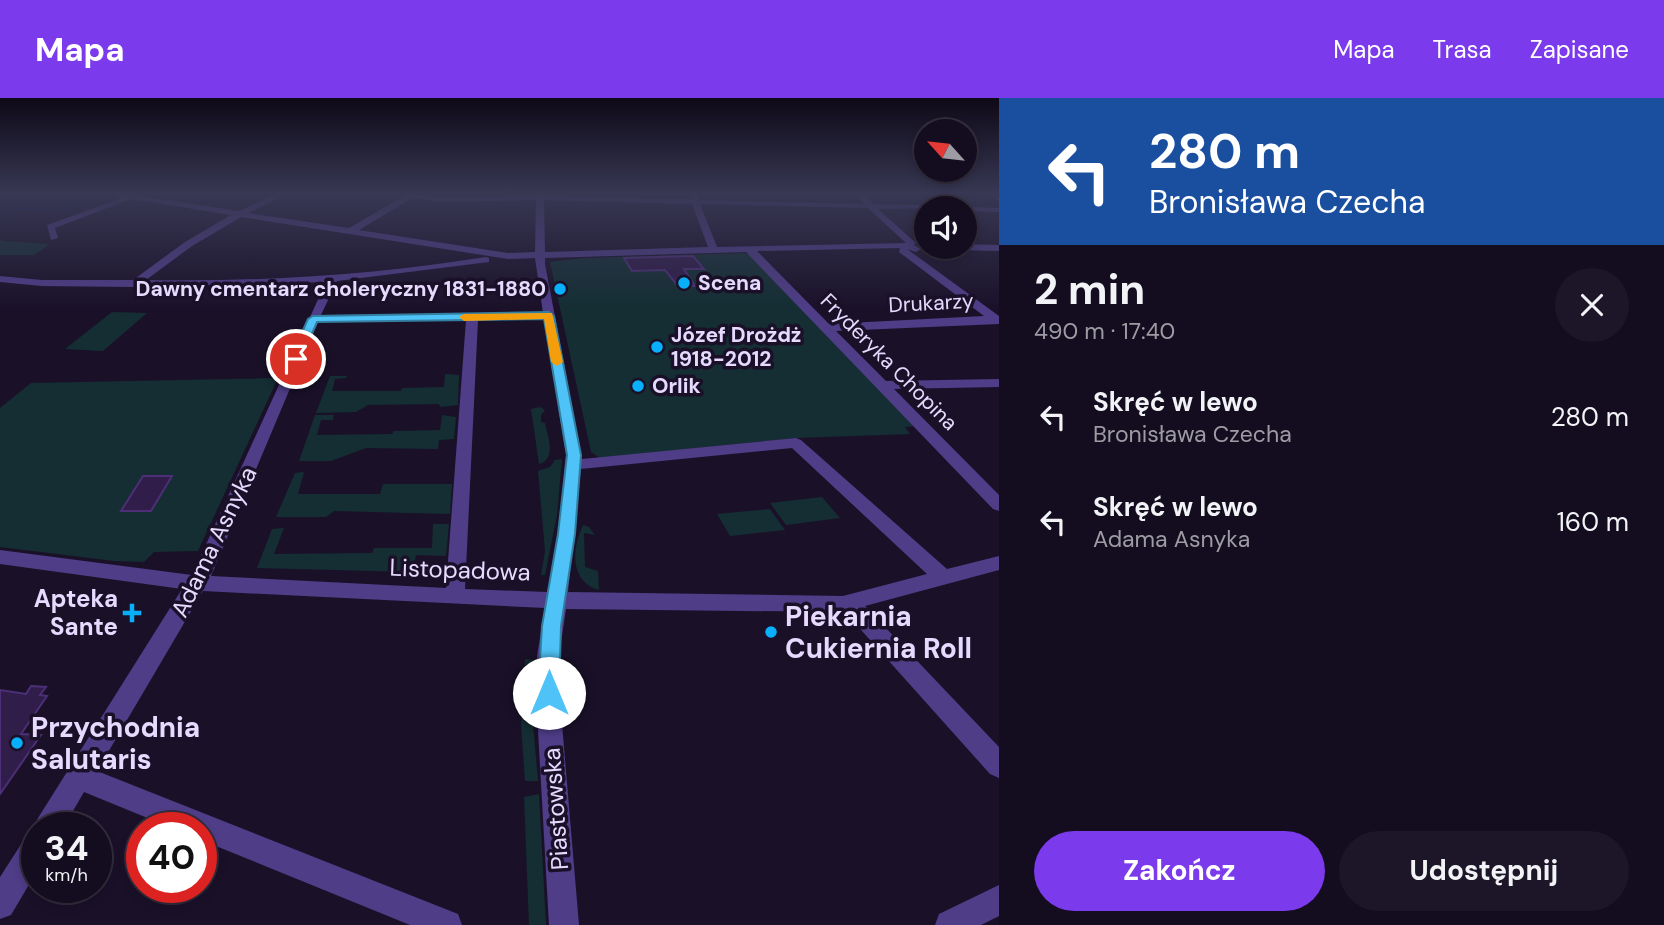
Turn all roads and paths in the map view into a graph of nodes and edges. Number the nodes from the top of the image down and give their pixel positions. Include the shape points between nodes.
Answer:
1 (52, 232) edge
2 (207, 232) edge
3 (349, 232) edge
4 (539, 232) edge
5 (704, 232) edge
6 (896, 232) edge
7 (54, 238) dead end
8 (912, 248) edge
9 (977, 248) edge
10 (999, 248) edge
11 (749, 249) junction
12 (709, 251) junction
13 (499, 256) junction
14 (539, 257) junction
15 (333, 278) junction
16 (0, 279) edge
17 (135, 284) junction
18 (549, 316) junction
19 (472, 317) junction
20 (313, 319) junction
21 (997, 320) edge
22 (827, 328) junction
23 (999, 383) edge
24 (883, 385) junction
25 (574, 465) junction
26 (999, 505) edge
27 (0, 557) edge
28 (999, 563) edge
29 (944, 578) junction
30 (198, 583) junction
31 (455, 596) junction
32 (555, 600) junction
33 (850, 604) junction
34 (999, 765) edge
35 (79, 777) junction
36 (58, 812) edge
37 (21, 871) edge
38 (999, 900) edge
39 (0, 904) edge
40 (447, 925) edge
41 (564, 925) edge
42 (950, 925) edge

1 - 7 street
2 - 17 street
3 - 13 street
4 - 14 street, Piastowska
5 - 12 street
6 - 8 street
8 - 11 street
8 - 21 street
9 - 10 street
11 - 12 street
11 - 22 street, Fryderyka Chopina
12 - 14 street
13 - 14 street
13 - 15 street
14 - 18 street, Piastowska
15 - 17 street
15 - 20 street, Adama Asnyka
16 - 17 street
18 - 19 street
18 - 25 street, Piastowska
19 - 20 street
19 - 31 street
20 - 30 street, Adama Asnyka
21 - 22 street, Drukarzy
22 - 24 street, Fryderyka Chopina
23 - 24 street
24 - 26 street, Fryderyka Chopina
25 - 29 street via 796,443
25 - 32 street, Piastowska
27 - 30 street, Listopadowa
28 - 29 street, Listopadowa
29 - 33 street, Listopadowa
30 - 31 street, Listopadowa
30 - 35 street, Adama Asnyka
31 - 32 street, Listopadowa
32 - 33 street, Listopadowa
32 - 41 street, Piastowska via 548,656 549,712
33 - 34 street
35 - 36 street, Adama Asnyka
35 - 40 street
37 - 39 street
38 - 42 street

